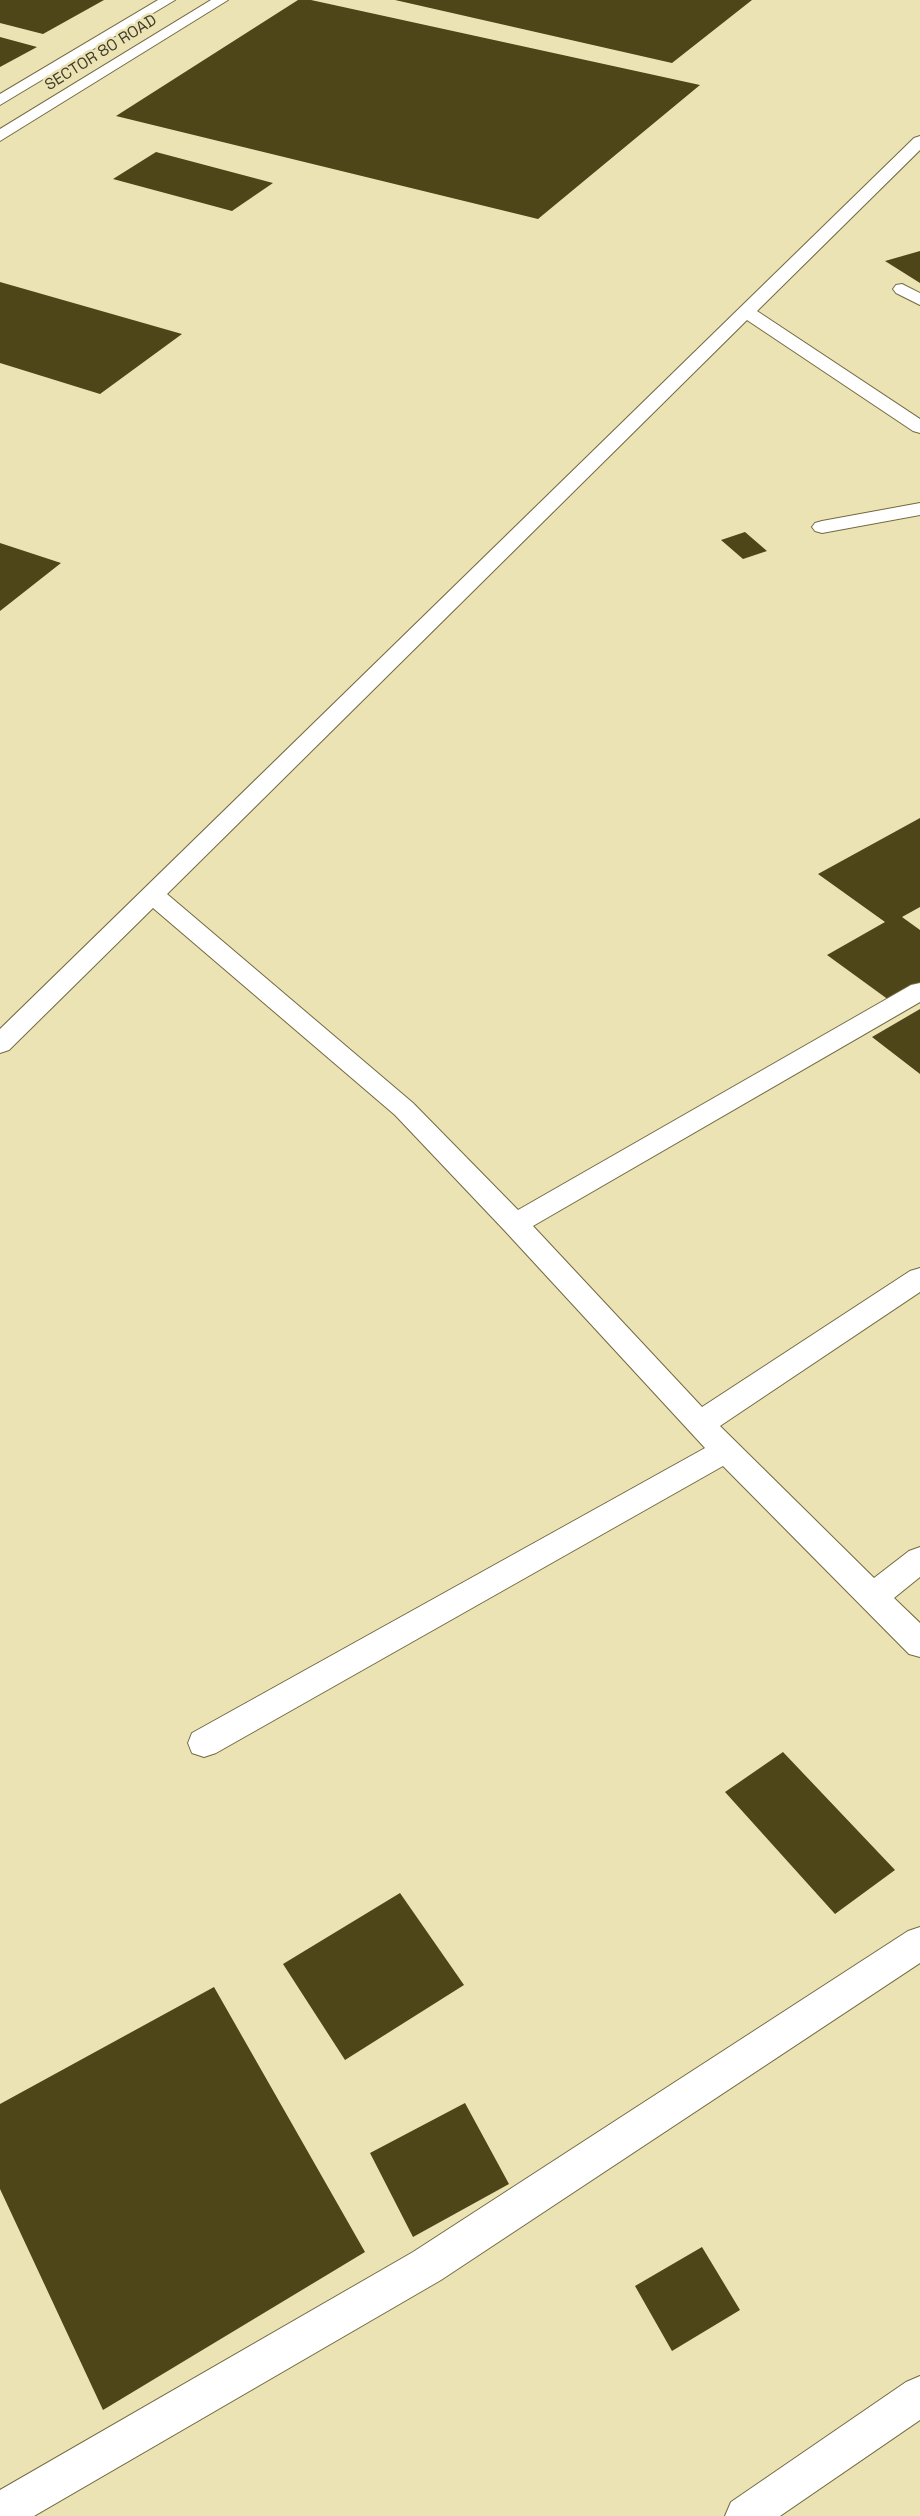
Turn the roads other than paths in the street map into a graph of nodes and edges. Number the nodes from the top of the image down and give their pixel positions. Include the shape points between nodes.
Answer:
1 (168, 0) edge
2 (221, 0) edge
3 (0, 100) edge
4 (7, 126) edge
5 (0, 136) edge
6 (920, 141) edge
7 (902, 289) dead end
8 (920, 300) edge
9 (744, 312) junction
10 (920, 427) edge
11 (920, 509) edge
12 (822, 527) dead end
13 (152, 894) junction
14 (920, 991) edge
15 (0, 1044) edge
16 (515, 1224) junction
17 (920, 1278) edge
18 (700, 1424) junction
19 (726, 1450) junction
20 (920, 1560) edge
21 (873, 1596) junction
22 (920, 1644) edge
23 (204, 1744) dead end
24 (920, 1943) edge
25 (920, 2396) edge
26 (0, 2514) edge
27 (746, 2516) edge

1 - 3 street, SECTOR 80 ROAD
2 - 4 street, SECTOR 80 ROAD
4 - 5 street, SECTOR 80 ROAD
6 - 9 street
7 - 8 street
9 - 10 street
9 - 13 street
11 - 12 street
13 - 15 street
13 - 16 street via 404,1109
14 - 16 street
16 - 18 street
17 - 18 street
18 - 19 street
19 - 21 street
19 - 23 street
20 - 21 street
21 - 22 street
24 - 26 street via 427,2266
25 - 27 street

